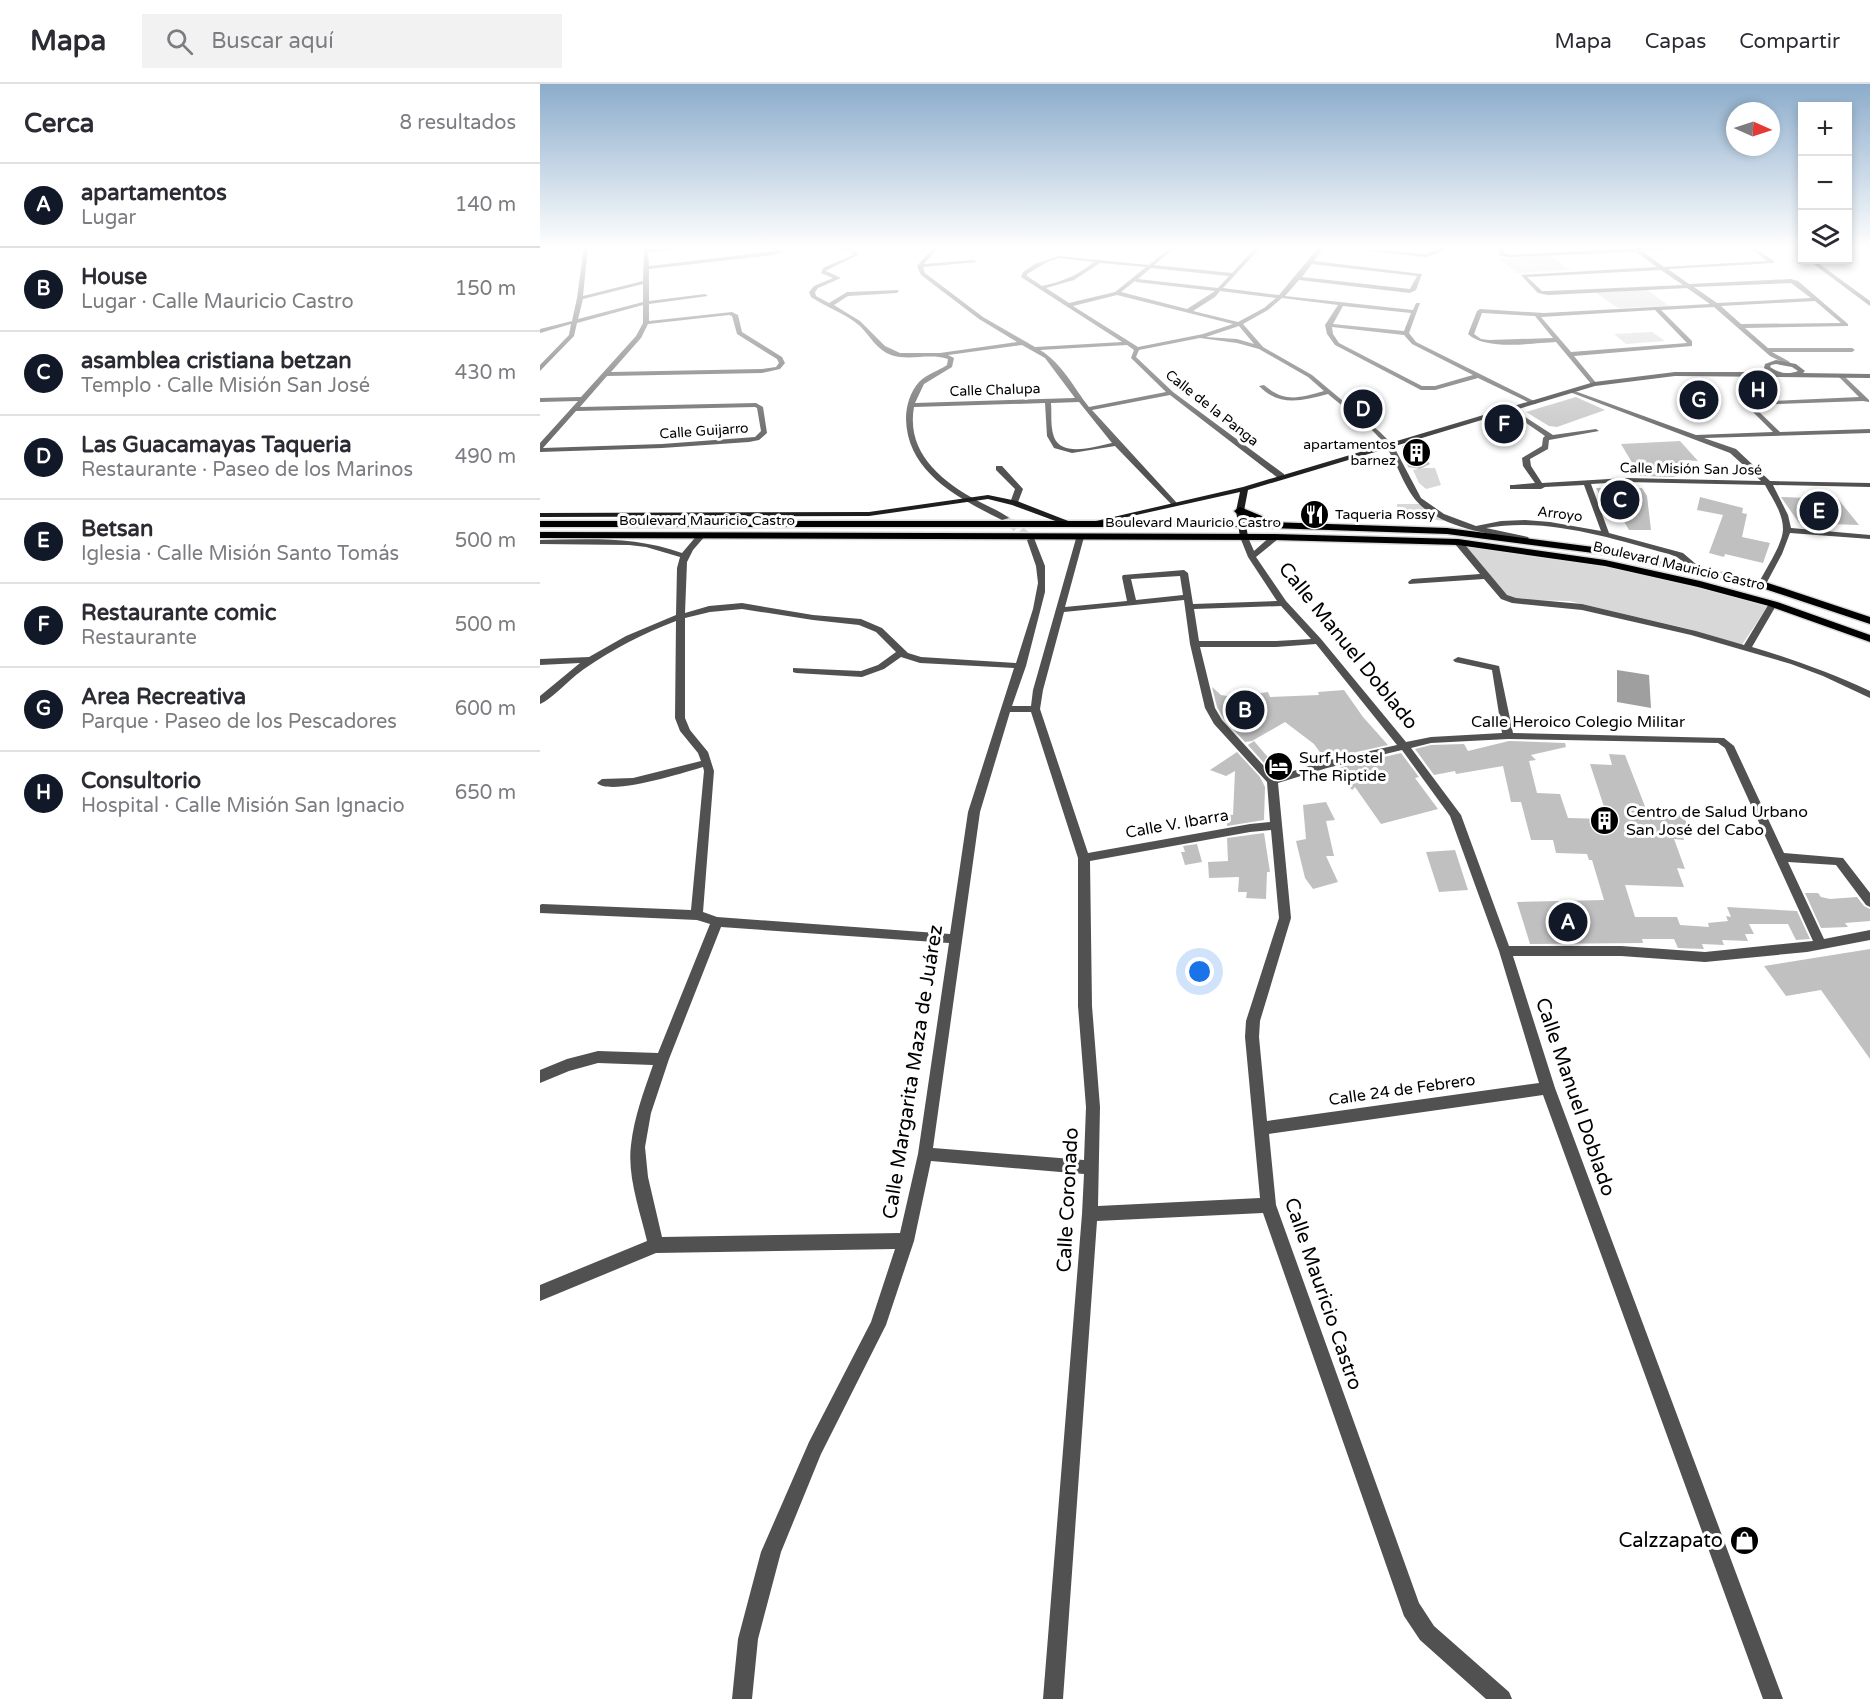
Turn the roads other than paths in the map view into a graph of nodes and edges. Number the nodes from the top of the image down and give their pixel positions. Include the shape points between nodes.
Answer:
1 (574, 322) edge
2 (575, 322) edge
3 (651, 322) edge
4 (737, 322) edge
5 (859, 322) edge
6 (988, 322) edge
7 (1097, 322) edge
8 (1233, 322) edge
9 (1243, 322) edge
10 (1330, 322) edge
11 (1410, 322) edge
12 (1476, 322) edge
13 (1543, 322) edge
14 (1671, 322) edge
15 (1737, 322) edge
16 (1843, 322) edge
17 (646, 323) joint
18 (1240, 324) junction
19 (1328, 325) junction
20 (1742, 326) junction
21 (540, 331) edge
22 (1406, 333) junction
23 (1190, 338) junction
24 (1558, 340) junction
25 (1022, 343) junction
26 (1130, 343) junction
27 (1261, 348) junction
28 (1033, 349) junction
29 (1137, 349) junction
30 (1852, 350) dead end
31 (1769, 352) junction
32 (942, 354) junction
33 (1570, 354) junction
34 (1788, 363) junction
35 (1769, 365) junction
36 (1798, 367) junction
37 (540, 369) edge
38 (607, 374) junction
39 (1751, 374) junction
40 (1782, 374) junction
41 (1795, 375) junction
42 (1477, 376) junction
43 (1838, 376) junction
44 (1870, 376) edge
45 (1594, 384) junction
46 (1263, 386) dead end
47 (1570, 391) junction
48 (1171, 393) junction
49 (1330, 393) junction
50 (584, 399) junction
51 (540, 400) edge
52 (1080, 400) junction
53 (1048, 401) junction
54 (1867, 401) edge
55 (1534, 403) junction
56 (910, 405) junction
57 (575, 409) junction
58 (1088, 409) junction
59 (1511, 410) junction
60 (1596, 431) dead end
61 (1870, 431) edge
62 (1778, 433) junction
63 (1691, 436) junction
64 (1551, 437) junction
65 (1116, 444) junction
66 (1389, 444) junction
67 (540, 449) edge
68 (999, 468) dead end
69 (1281, 476) junction
70 (1587, 483) junction
71 (1767, 483) junction
72 (1870, 485) edge
73 (1512, 487) dead end
74 (1541, 487) junction
75 (1245, 489) junction
76 (968, 500) junction
77 (1014, 503) junction
78 (1173, 504) junction
79 (540, 515) edge
80 (771, 515) junction
81 (1005, 518) tunnel mouth
82 (540, 524) edge
83 (798, 524) junction
84 (1072, 524) junction
85 (1087, 524) junction
86 (1242, 524) junction
87 (1270, 524) joint
88 (1478, 527) junction
89 (1787, 530) junction
90 (540, 535) edge
91 (671, 535) junction
92 (702, 535) junction
93 (1606, 535) junction
94 (1080, 537) junction
95 (1275, 537) junction
96 (1870, 537) edge
97 (556, 538) junction
98 (1525, 539) junction
99 (1031, 540) tunnel mouth
100 (540, 542) edge
101 (1458, 542) junction
102 (1252, 557) junction
103 (680, 559) junction
104 (1701, 573) junction
105 (1486, 576) junction
106 (1412, 582) dead end
107 (1762, 584) junction
108 (1190, 602) junction
109 (1132, 603) junction
110 (1282, 603) junction
111 (1773, 604) junction
112 (1060, 610) junction
113 (682, 615) junction
114 (1870, 621) edge
115 (1870, 639) edge
116 (1318, 641) junction
117 (1195, 644) junction
118 (1746, 649) junction
119 (902, 652) junction
120 (590, 660) junction
121 (1458, 660) dead end
122 (540, 662) edge
123 (1021, 666) junction
124 (796, 670) dead end
125 (1870, 695) edge
126 (540, 701) edge
127 (1008, 709) junction
128 (1035, 709) junction
129 (1508, 736) junction
130 (1403, 745) junction
131 (706, 763) junction
132 (1272, 781) junction
133 (602, 783) dead end
134 (1277, 826) junction
135 (1084, 858) junction
136 (1781, 858) junction
137 (1870, 902) edge
138 (542, 909) dead end
139 (697, 915) junction
140 (717, 922) junction
141 (1870, 935) edge
142 (956, 939) junction
143 (1821, 945) junction
144 (1505, 951) junction
145 (662, 1059) junction
146 (540, 1077) edge
147 (1548, 1088) junction
148 (1260, 1128) junction
149 (925, 1154) junction
150 (1092, 1168) junction
151 (1268, 1205) junction
152 (1090, 1214) junction
153 (906, 1241) junction
154 (656, 1245) junction
155 (540, 1293) edge
156 (742, 1699) edge
157 (1053, 1699) edge
158 (1502, 1699) edge
159 (1773, 1699) edge

1 - 21 street
2 - 37 street via 568,341
3 - 17 street
4 - 38 street via 739,333 780,358 778,368 762,372
5 - 32 street via 889,352 901,356
6 - 25 street
7 - 26 street, Calle de la Panga
8 - 18 street
9 - 18 street
10 - 19 street
11 - 22 street
12 - 24 street via 1471,334 1479,340
13 - 24 street
14 - 33 street via 1690,345
15 - 20 street
16 - 20 street via 1846,325
17 - 38 street
18 - 23 street
18 - 27 street
19 - 22 street
19 - 42 street via 1328,335 1337,344 1421,388
20 - 31 street
22 - 42 street via 1421,348
23 - 27 street via 1238,341
23 - 29 street
24 - 33 street
25 - 28 street
25 - 32 street
26 - 28 street
26 - 29 street, Calle de la Panga
27 - 49 street via 1310,376
28 - 52 street via 1056,366
29 - 48 street, Calle de la Panga via 1133,357
30 - 31 street
31 - 34 street
31 - 35 street
32 - 56 street via 951,358 950,366 923,382
33 - 45 street
34 - 35 street
34 - 36 street
35 - 39 street
35 - 40 street
36 - 41 street via 1802,371
36 - 43 street
38 - 50 street
39 - 40 street
39 - 45 street via 1675,374
40 - 41 street
41 - 43 street
42 - 55 street
43 - 44 street
43 - 54 street
45 - 47 street
46 - 49 street via 1280,398
47 - 55 street
47 - 63 street
48 - 58 street
48 - 69 street, Calle de la Panga
49 - 66 street
50 - 51 street
50 - 57 street
52 - 53 street, Calle Chalupa
52 - 58 street
53 - 56 street, Calle Chalupa
53 - 65 street via 1051,438 1059,446 1077,450
54 - 62 street via 1751,403
55 - 59 street
56 - 76 street via 908,422 918,455 940,479
57 - 67 street
57 - 67 street, Calle Guijarro via 756,405 760,407 765,432 749,440
58 - 65 street
59 - 64 street
59 - 66 street
60 - 64 street
61 - 62 street
62 - 63 street
63 - 71 street via 1738,454
64 - 74 street via 1546,438 1545,447 1525,460
65 - 78 street
66 - 69 street
66 - 88 street via 1425,506 1454,523
68 - 77 street via 1019,489
69 - 75 street
70 - 71 street, Calle Misión San José
70 - 74 street, Calle Misión San José
70 - 93 street
71 - 72 street, Calle Misión San José
71 - 89 street via 1784,515
73 - 74 street, Calle Misión San José
75 - 78 street
75 - 86 street
76 - 77 street, Boulevard Mauricio Castro via 988,497
76 - 80 street, Boulevard Mauricio Castro via 868,514
76 - 81 street
77 - 84 street, Boulevard Mauricio Castro
78 - 85 street
79 - 80 street, Boulevard Mauricio Castro
80 - 83 main road
82 - 83 main road, Boulevard Mauricio Castro
83 - 84 main road, Boulevard Mauricio Castro
84 - 85 main road, Boulevard Mauricio Castro
85 - 86 main road, Boulevard Mauricio Castro
86 - 87 highway
86 - 94 main road, Boulevard Mauricio Castro
86 - 95 main road, Boulevard Mauricio Castro
86 - 102 street, Calle Manuel Doblado
87 - 98 main road, Boulevard Mauricio Castro via 1417,529
88 - 93 street, Arroyo via 1499,523 1556,524
88 - 98 street
89 - 96 street
89 - 107 street
90 - 97 main road, Boulevard Mauricio Castro
91 - 92 main road, Boulevard Mauricio Castro
91 - 97 main road, Boulevard Mauricio Castro
91 - 103 street
92 - 94 main road, Boulevard Mauricio Castro
92 - 103 street
93 - 104 street, Arroyo via 1680,555
94 - 112 street
95 - 101 main road, Boulevard Mauricio Castro
95 - 102 street
97 - 100 street
97 - 103 street via 653,546
98 - 104 main road, Boulevard Mauricio Castro via 1601,550
99 - 123 street, Calle Margarita Maza de Juárez via 1042,577
101 - 105 street
101 - 111 main road, Boulevard Mauricio Castro via 1605,563
102 - 110 street, Calle Manuel Doblado
103 - 113 street
104 - 107 main road, Boulevard Mauricio Castro
105 - 106 street
105 - 118 street via 1504,597 1515,601 1601,610
107 - 114 main road, Boulevard Mauricio Castro
108 - 109 street
108 - 109 street via 1184,573 1126,577
108 - 110 street
108 - 117 street
109 - 112 street
110 - 116 street, Calle Manuel Doblado
111 - 115 main road, Boulevard Mauricio Castro
111 - 118 street
112 - 128 street
113 - 119 street via 740,606 861,622 879,630
113 - 120 street
113 - 131 street via 680,718
116 - 117 street
116 - 130 street, Calle Manuel Doblado
117 - 132 street via 1209,708
118 - 125 street via 1826,674
119 - 123 street via 920,660 945,663
119 - 124 street via 881,667 862,674
120 - 122 street
120 - 126 street
121 - 129 street via 1496,668
123 - 127 street, Calle Margarita Maza de Juárez
127 - 128 street
127 - 142 street, Calle Margarita Maza de Juárez via 974,812
128 - 135 street, Calle Coronado
129 - 130 street, Calle Heroico Colegio Militar
129 - 136 street, Calle Heroico Colegio Militar via 1725,742
130 - 132 street, Calle Heroico Colegio Militar
130 - 144 street, Calle Manuel Doblado via 1455,815
131 - 133 street via 633,782
131 - 139 street via 709,771
132 - 134 street, Calle Mauricio Castro
134 - 135 street, Calle V. Ibarra
134 - 148 street, Calle Mauricio Castro via 1286,918 1253,1022
135 - 150 street, Calle Coronado
136 - 137 street via 1839,861
136 - 143 street, Calle Heroico Colegio Militar
138 - 139 street
139 - 140 street
140 - 142 street
140 - 145 street
141 - 143 street
142 - 149 street, Calle Margarita Maza de Juárez
143 - 144 street via 1705,957 1621,951
144 - 147 street, Calle Manuel Doblado
145 - 146 street via 598,1057
145 - 154 street via 644,1113 638,1148 640,1177
147 - 148 street, Calle 24 de Febrero
147 - 159 street, Calle Manuel Doblado
148 - 151 street, Calle Mauricio Castro
149 - 150 street
149 - 153 street, Calle Margarita Maza de Juárez
150 - 152 street, Calle Coronado
151 - 152 street
151 - 158 street, Calle Mauricio Castro via 1411,1609 1427,1634
152 - 157 street, Calle Coronado
153 - 154 street
153 - 156 street, Calle Margarita Maza de Juárez via 878,1325 815,1448 771,1552 748,1639
154 - 155 street

